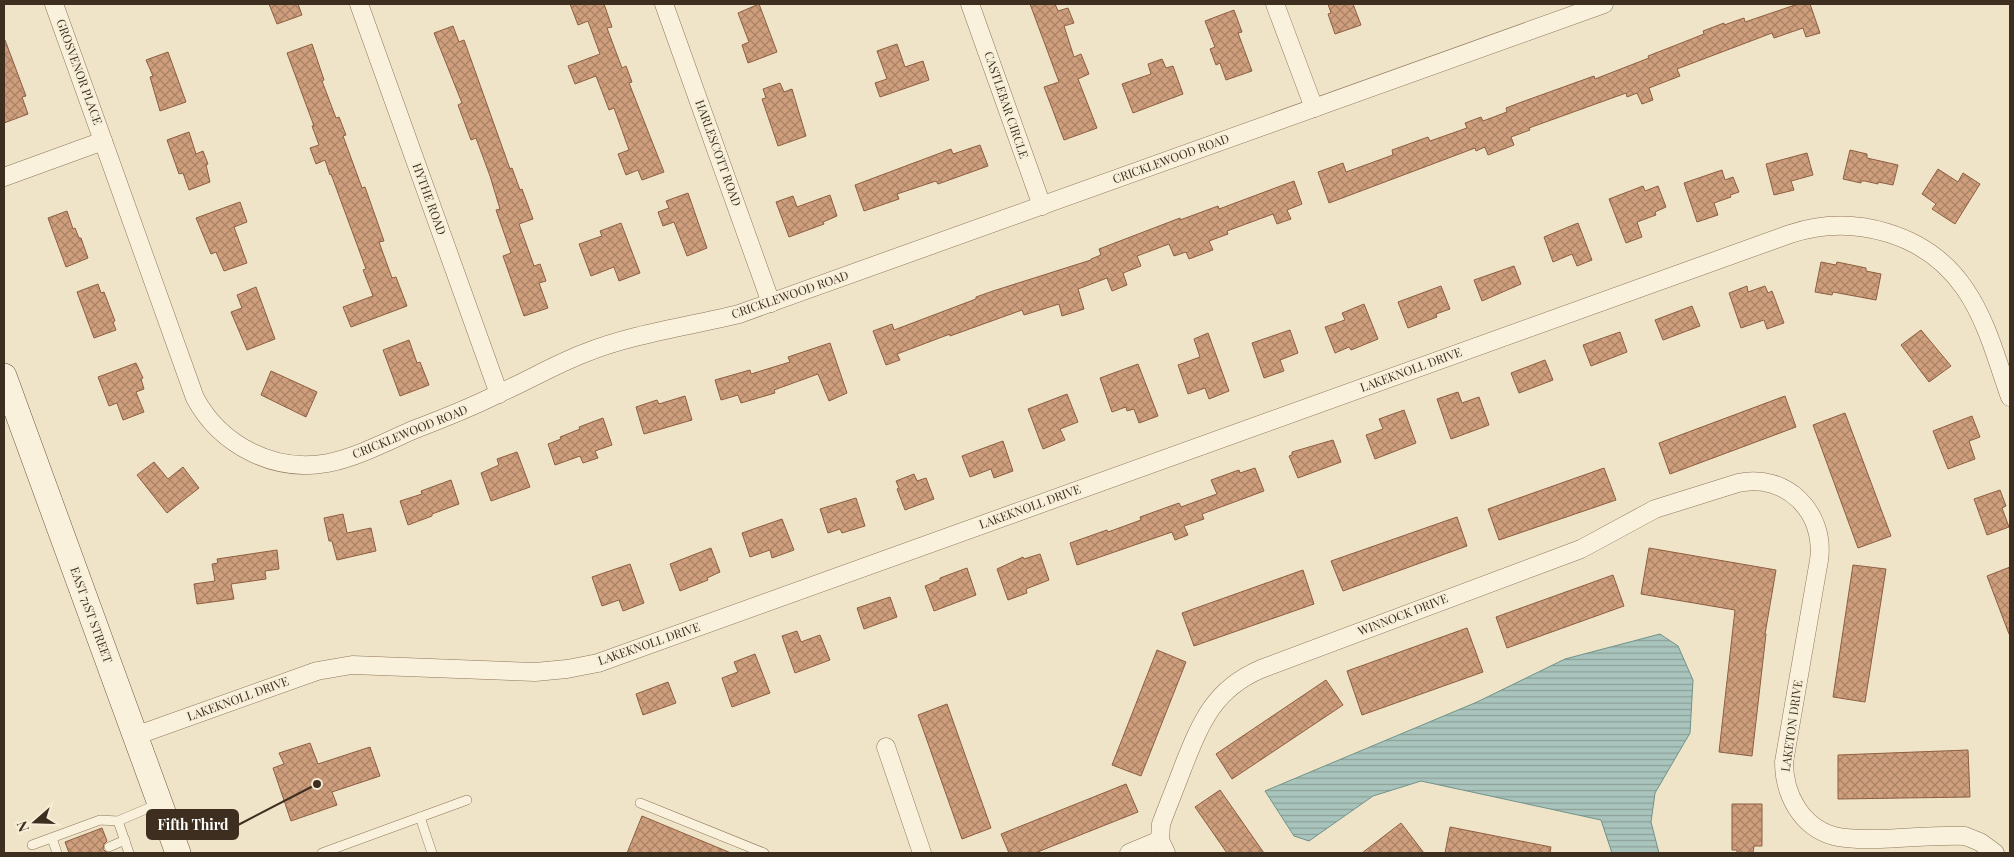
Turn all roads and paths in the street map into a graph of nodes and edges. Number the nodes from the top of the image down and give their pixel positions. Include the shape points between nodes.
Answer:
1 (54, 4) edge
2 (359, 4) edge
3 (664, 4) edge
4 (970, 4) edge
5 (1275, 4) edge
6 (1604, 4) edge
7 (1579, 8) edge
8 (1314, 108) junction
9 (103, 140) junction
10 (4, 177) edge
11 (1042, 206) junction
12 (771, 303) junction
13 (4, 376) edge
14 (499, 394) junction
15 (2010, 397) edge
16 (1770, 484) joint
17 (135, 736) junction
18 (886, 747) dead end
19 (467, 800) dead end
20 (161, 803) junction
21 (640, 803) dead end
22 (420, 817) junction
23 (118, 820) junction
24 (52, 838) junction
25 (125, 840) junction
26 (32, 845) dead end
27 (108, 846) dead end
28 (1163, 847) edge
29 (57, 853) edge
30 (129, 853) edge
31 (178, 853) edge
32 (322, 853) edge
33 (432, 853) edge
34 (764, 853) edge
35 (922, 853) edge
36 (1129, 853) edge
37 (1995, 853) edge

1 - 9 street, GROSVENOR PLACE
2 - 14 street, HYTHE ROAD
3 - 12 street, HARLESCOTT ROAD
4 - 11 street, CASTLEBAR CIRCLE
5 - 8 street
6 - 7 street, CRICKLEWOOD ROAD
7 - 8 street, CRICKLEWOOD ROAD
8 - 11 street, CRICKLEWOOD ROAD
9 - 10 street
9 - 14 street, CRICKLEWOOD ROAD via 195,398 218,430 230,440 272,461 297,465 328,463
11 - 12 street, CRICKLEWOOD ROAD
12 - 14 street, CRICKLEWOOD ROAD via 587,352
13 - 17 main road, EAST 71ST STREET
15 - 17 street, LAKEKNOLL DRIVE via 1980,316 1965,289 1939,261 1892,233 1852,225 1828,226 1797,232 598,663 535,672 352,665 317,671
16 - 28 street, WINNOCK DRIVE via 1743,482 1655,509 1581,549 1246,676 1215,702 1202,722 1163,820
16 - 37 street, LAKETON DRIVE via 1787,490 1806,506 1815,519 1820,544 1820,560 1784,762 1786,786 1796,808 1813,825 1834,836 1859,839 1965,836
17 - 20 main road, EAST 71ST STREET
18 - 35 street
19 - 22 lane
20 - 23 lane
20 - 31 main road, EAST 71ST STREET
21 - 34 lane
22 - 32 lane
22 - 33 lane
23 - 24 lane via 100,820
23 - 25 lane
24 - 26 lane
24 - 29 lane
25 - 27 lane
25 - 30 lane
28 - 36 street, WINNOCK DRIVE

